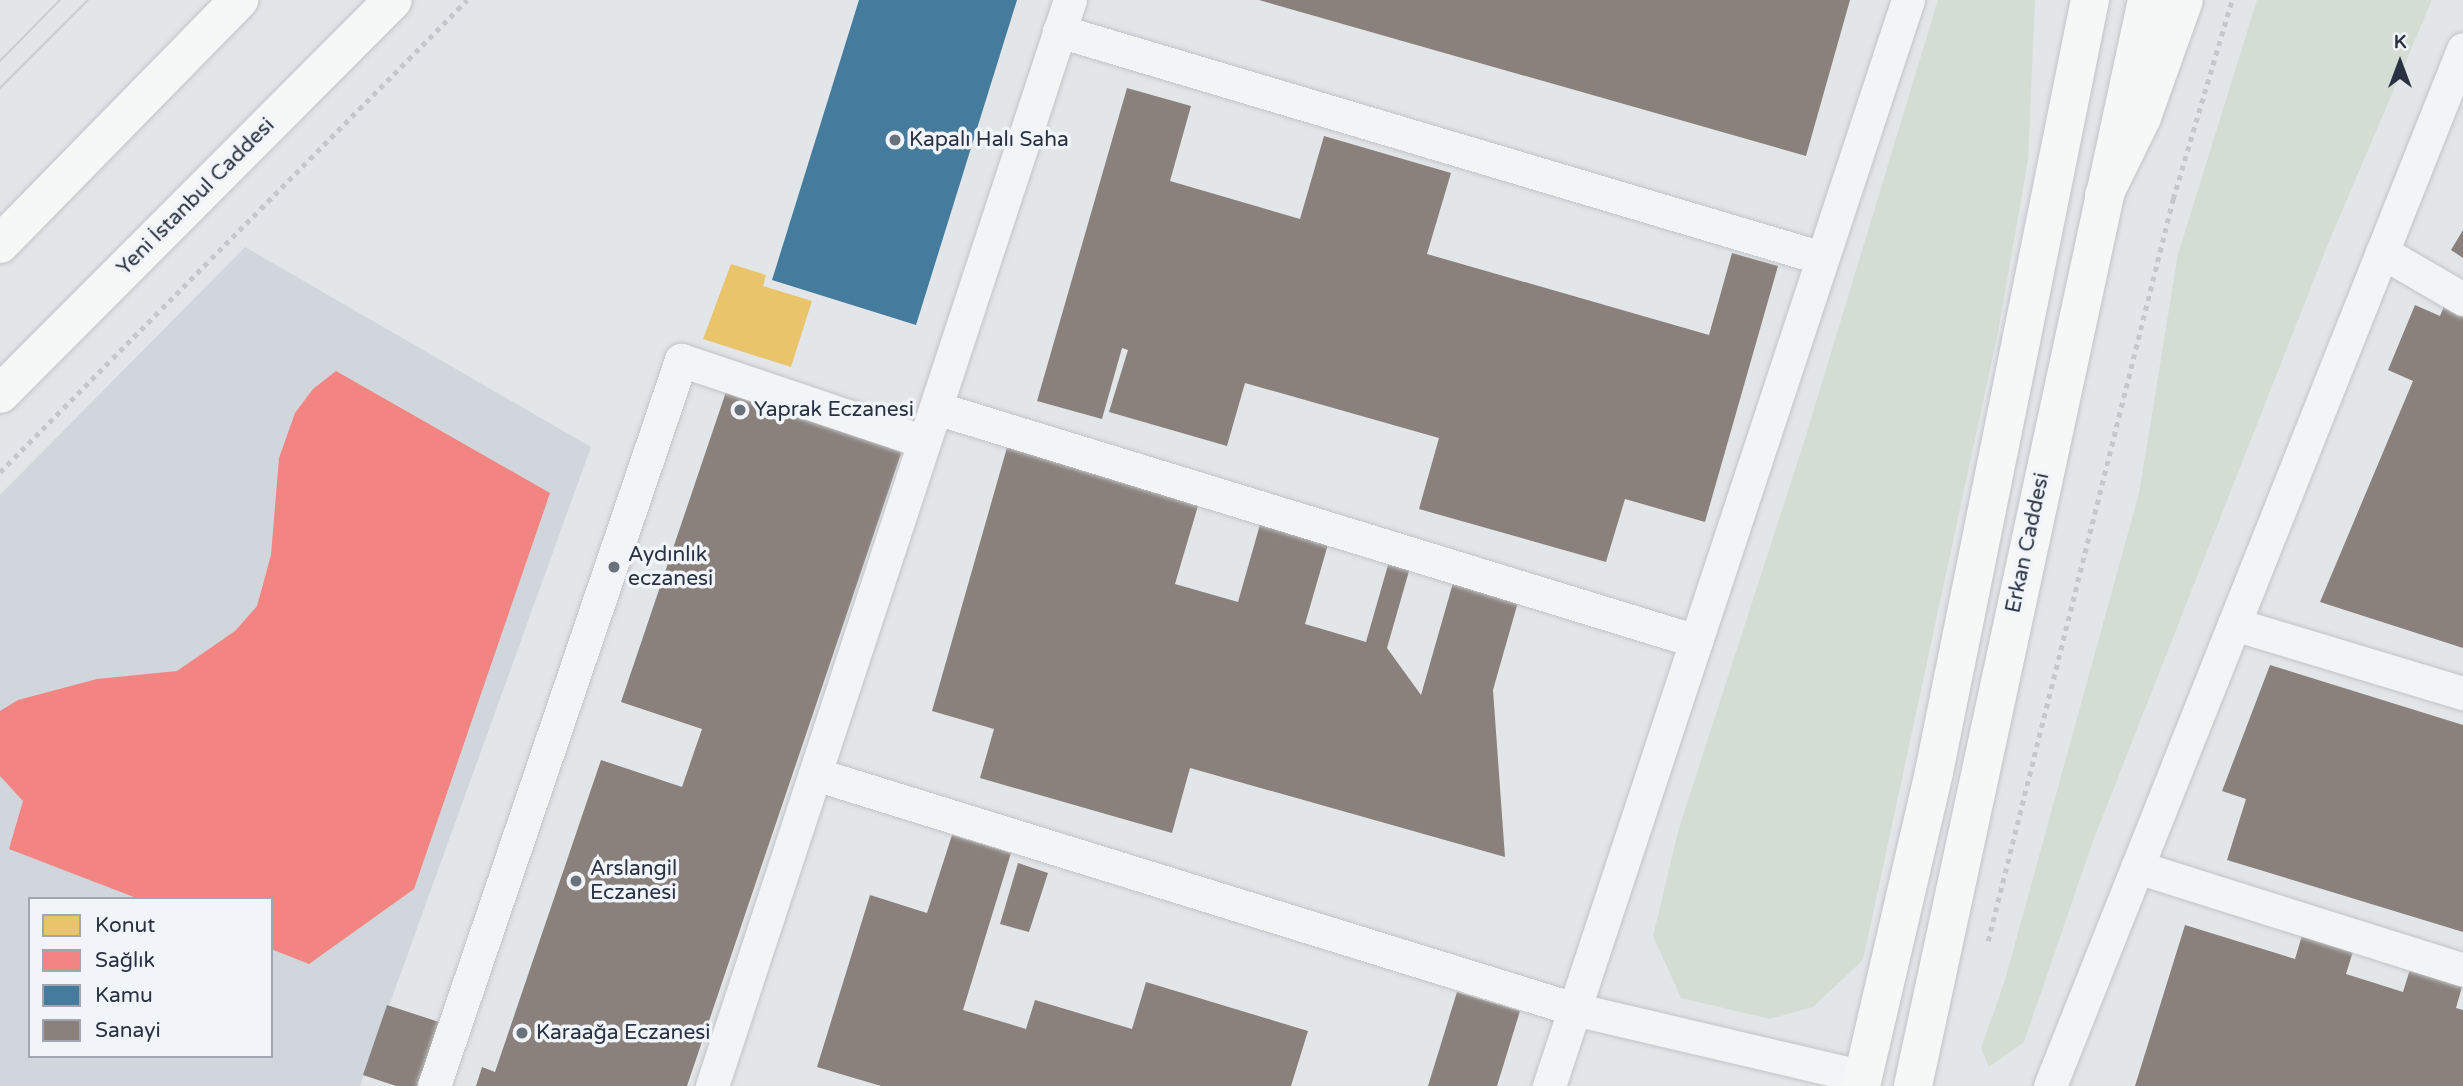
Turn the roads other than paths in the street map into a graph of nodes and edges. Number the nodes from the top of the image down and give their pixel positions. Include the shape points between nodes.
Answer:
1 (239, 0) edge
2 (393, 0) edge
3 (1070, 0) edge
4 (1908, 0) edge
5 (2090, 0) edge
6 (2147, 0) edge
7 (2184, 0) edge
8 (1059, 31) junction
9 (2463, 49) edge
10 (2104, 195) junction
11 (0, 244) edge
12 (2382, 252) junction
13 (1822, 258) junction
14 (2463, 299) edge
15 (0, 394) edge
16 (936, 408) junction
17 (924, 442) junction
18 (2234, 624) junction
19 (1696, 641) junction
20 (2463, 693) edge
21 (815, 774) junction
22 (2137, 867) junction
23 (2463, 970) edge
24 (1574, 1009) junction
25 (1862, 1082) edge
26 (435, 1086) edge
27 (712, 1086) edge
28 (1549, 1086) edge
29 (1913, 1086) edge
30 (2050, 1086) edge

1 - 11 main road
2 - 15 main road, Yeni İstanbul Caddesi
3 - 8 street
4 - 13 street
5 - 25 main road via 1934,772
6 - 10 main road, Erkan Caddesi
7 - 10 main road via 2142,117
8 - 13 street
8 - 16 street
9 - 12 street
10 - 29 main road, Erkan Caddesi
12 - 14 street
12 - 18 street
13 - 19 street
16 - 17 street
16 - 19 street
17 - 21 street
17 - 26 street via 681,360
18 - 20 street
18 - 22 street
19 - 24 street
21 - 24 street
21 - 27 street
22 - 23 street
22 - 30 street
24 - 25 street
24 - 28 street

